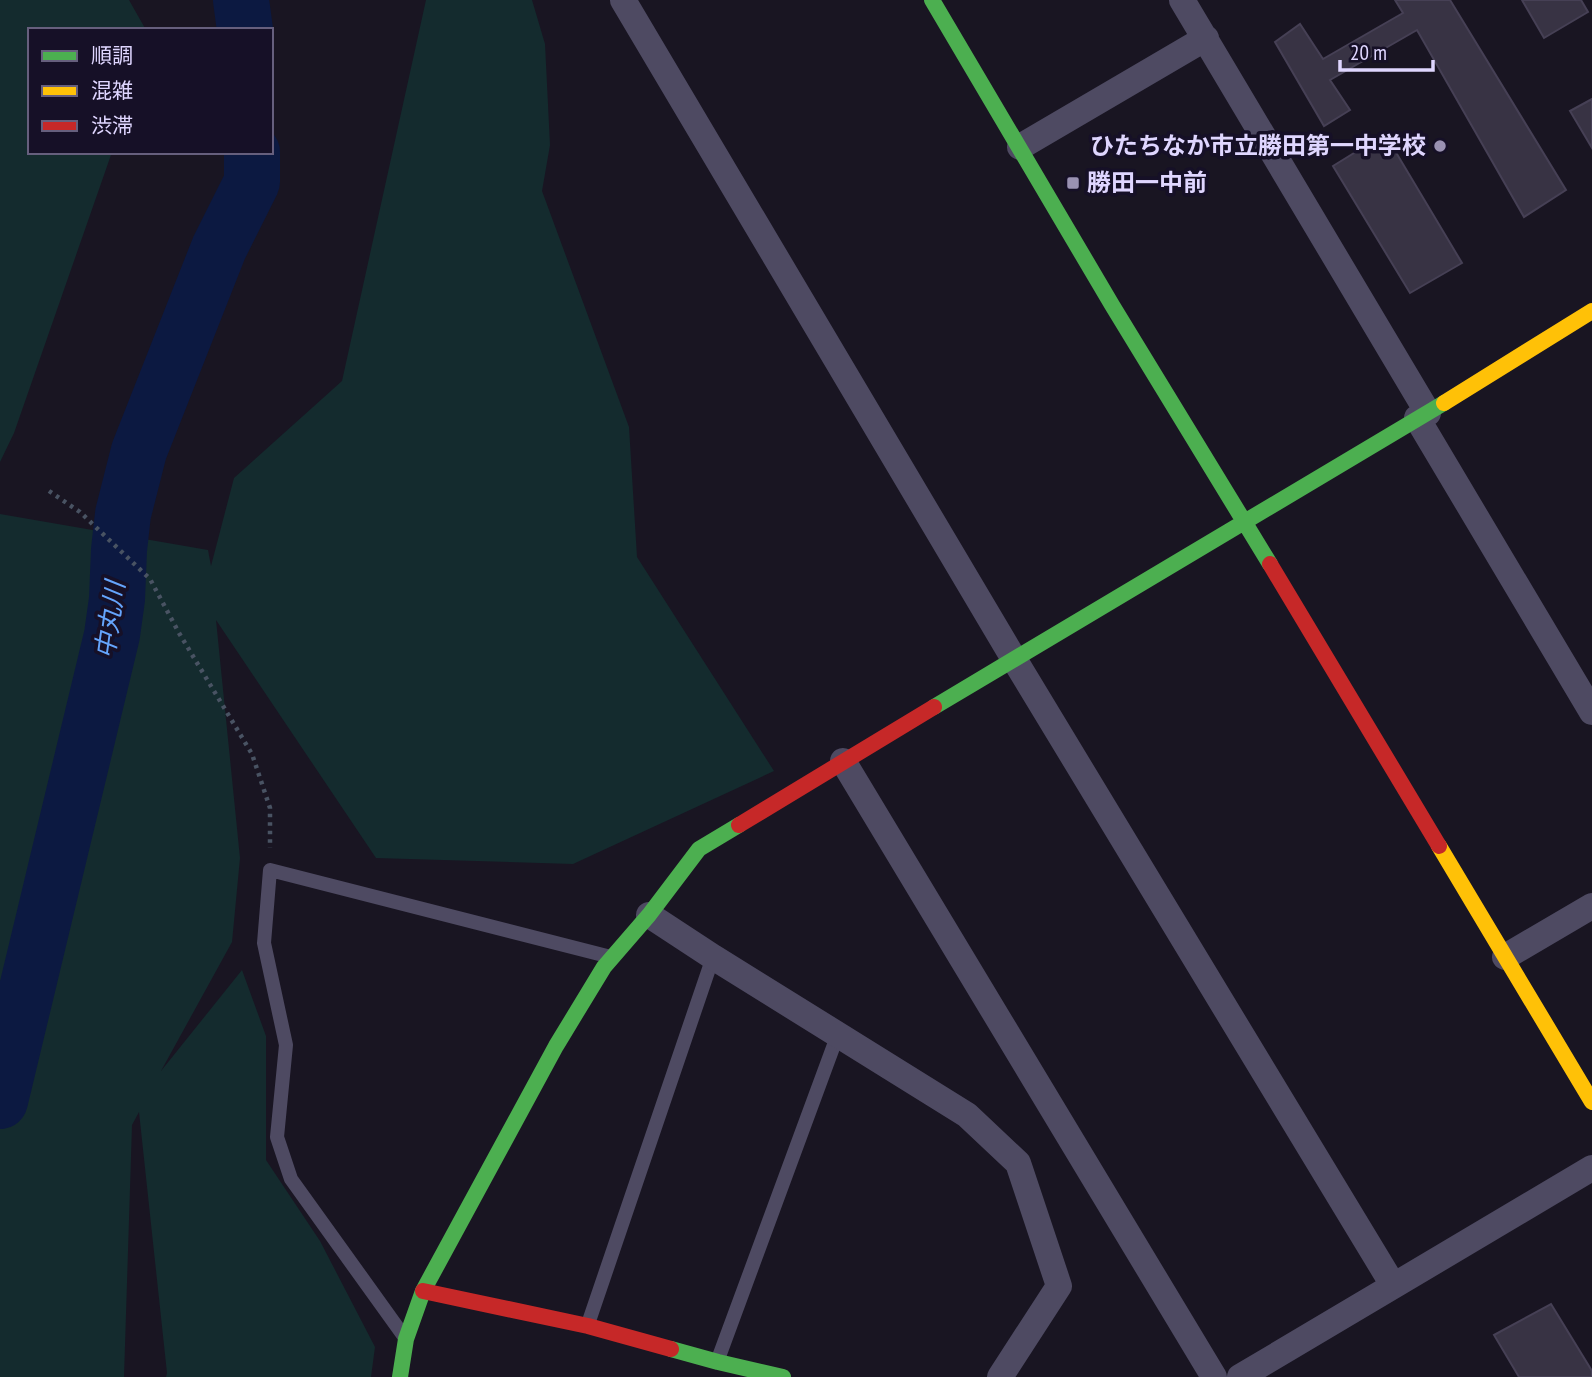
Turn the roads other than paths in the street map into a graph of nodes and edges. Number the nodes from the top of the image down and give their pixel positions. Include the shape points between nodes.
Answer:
1 (623, 0) edge
2 (932, 0) edge
3 (1182, 0) edge
4 (1206, 38) junction
5 (1020, 147) junction
6 (1589, 319) edge
7 (1422, 416) junction
8 (1245, 522) junction
9 (1014, 659) junction
10 (1592, 712) edge
11 (843, 761) junction
12 (1592, 906) edge
13 (649, 915) junction
14 (612, 957) junction
15 (713, 957) junction
16 (1505, 957) junction
17 (838, 1034) junction
18 (1592, 1102) edge
19 (1592, 1168) edge
20 (1393, 1285) junction
21 (423, 1291) junction
22 (587, 1326) junction
23 (406, 1339) junction
24 (716, 1369) edge
25 (400, 1377) edge
26 (783, 1377) edge
27 (1000, 1377) edge
28 (1213, 1377) edge
29 (1240, 1377) edge

1 - 9 street
2 - 5 street
3 - 4 street
4 - 5 street
4 - 7 street
5 - 8 street
6 - 7 street
7 - 8 street
7 - 10 street
8 - 9 street
8 - 16 street
9 - 11 street
9 - 20 street
11 - 13 street via 699,849
11 - 28 street
12 - 16 street
13 - 14 street
13 - 15 street
14 - 21 street via 556,1046
14 - 23 lane via 270,870 264,943 286,1045 277,1137 291,1179
15 - 17 street
15 - 22 lane
16 - 18 street
17 - 24 lane
17 - 27 street via 967,1115 1018,1163 1059,1286
19 - 20 street
20 - 29 street
21 - 22 street
21 - 23 street
22 - 24 street
23 - 25 street
24 - 26 street

